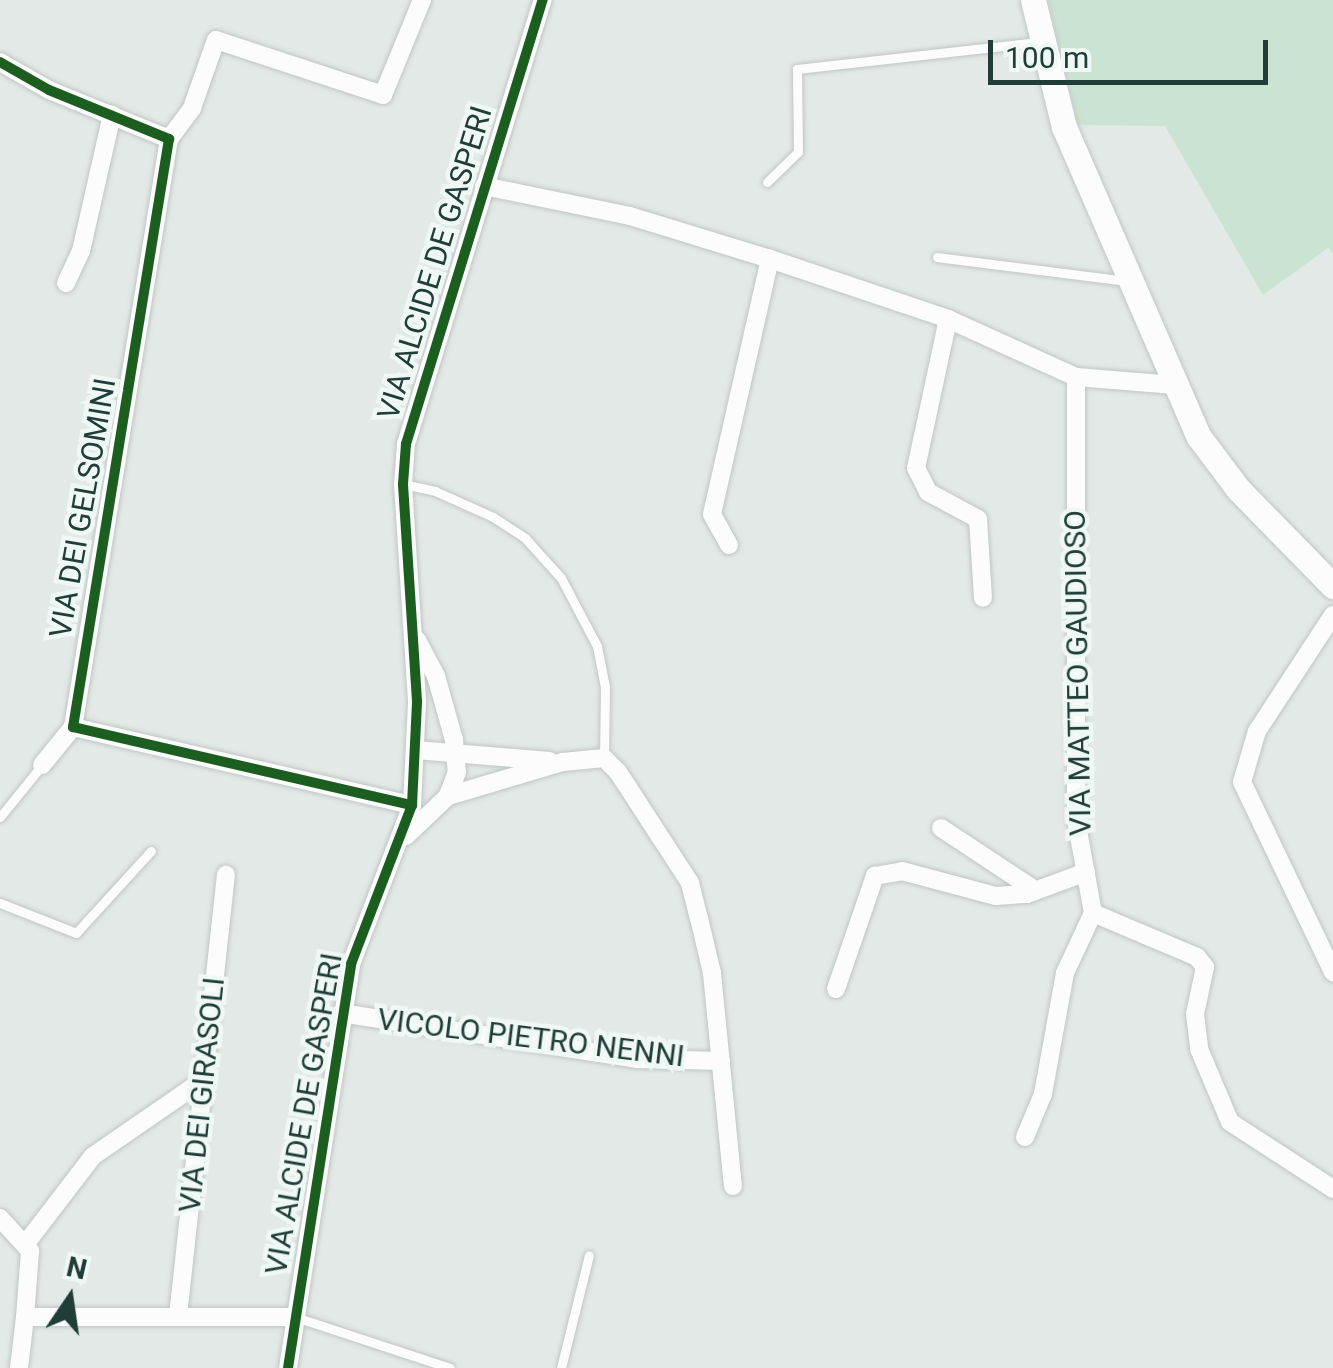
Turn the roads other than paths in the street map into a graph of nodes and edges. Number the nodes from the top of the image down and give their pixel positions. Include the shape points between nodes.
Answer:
1 (422, 0) edge
2 (543, 0) edge
3 (1033, 0) edge
4 (1041, 41) junction
5 (0, 62) edge
6 (112, 114) junction
7 (169, 139) junction
8 (767, 182) dead end
9 (484, 186) junction
10 (937, 257) dead end
11 (770, 259) junction
12 (1128, 281) junction
13 (66, 282) dead end
14 (948, 319) junction
15 (1076, 377) junction
16 (1174, 384) junction
17 (403, 484) junction
18 (729, 545) dead end
19 (1333, 586) edge
20 (983, 598) dead end
21 (1333, 616) edge
22 (413, 631) junction
23 (73, 726) junction
24 (416, 750) junction
25 (456, 753) junction
26 (604, 758) junction
27 (563, 762) junction
28 (42, 764) joint
29 (448, 796) junction
30 (412, 805) junction
31 (0, 817) edge
32 (942, 828) dead end
33 (400, 844) junction
34 (151, 851) dead end
35 (1086, 872) junction
36 (226, 875) dead end
37 (1035, 890) junction
38 (0, 903) edge
39 (1093, 913) junction
40 (1333, 972) edge
41 (836, 989) dead end
42 (341, 1013) junction
43 (721, 1061) junction
44 (203, 1080) junction
45 (1025, 1137) dead end
46 (733, 1186) dead end
47 (1333, 1189) edge
48 (0, 1218) edge
49 (26, 1242) junction
50 (589, 1256) dead end
51 (178, 1316) junction
52 (295, 1317) junction
53 (25, 1318) junction
54 (19, 1368) edge
55 (288, 1368) edge
56 (450, 1368) edge
57 (561, 1368) edge

1 - 7 street via 383,94 216,40 192,108
2 - 9 street, VIA ALCIDE DE GASPERI
3 - 4 street
4 - 8 lane via 797,69 798,152
4 - 12 street via 1064,127
5 - 6 street
6 - 7 street
6 - 13 street via 81,251
7 - 23 street, VIA DEI GELSOMINI
9 - 11 street via 630,216
9 - 17 street, VIA ALCIDE DE GASPERI via 406,444
10 - 12 lane
11 - 14 street
11 - 18 street via 712,514
12 - 16 street
14 - 15 street
14 - 20 street via 916,468 928,492 978,519
15 - 16 street
15 - 35 street, VIA MATTEO GAUDIOSO via 1076,819
16 - 19 street via 1214,461
17 - 22 street, VIA ALCIDE DE GASPERI
17 - 26 lane via 492,518 525,538 561,578 597,646 606,687
21 - 40 street via 1257,732 1242,782
22 - 24 street, VIA ALCIDE DE GASPERI
22 - 25 street via 436,676
23 - 28 street
23 - 30 street
24 - 25 street
24 - 30 street, VIA ALCIDE DE GASPERI
25 - 27 street
25 - 29 street
26 - 27 street
26 - 43 street via 690,884 712,973
27 - 29 street
28 - 31 lane
29 - 33 street
30 - 33 street, VIA ALCIDE DE GASPERI
32 - 37 street
33 - 42 street, VIA ALCIDE DE GASPERI via 368,912
34 - 38 lane via 76,933
35 - 37 street
35 - 39 street, VIA MATTEO GAUDIOSO
36 - 44 street, VIA DEI GIRASOLI
37 - 41 street via 996,896 902,871 874,876
39 - 45 street via 1065,973 1043,1094
39 - 47 street via 1197,957 1205,967 1194,1014 1199,1050 1230,1122
42 - 43 street, VICOLO PIETRO NENNI via 638,1059
42 - 52 street, VIA ALCIDE DE GASPERI
43 - 46 street
44 - 49 street via 93,1156
44 - 51 street, VIA DEI GIRASOLI
48 - 49 street
49 - 53 street
50 - 57 lane
51 - 52 street
51 - 53 street
52 - 55 street, VIA ALCIDE DE GASPERI
52 - 56 lane
53 - 54 street

